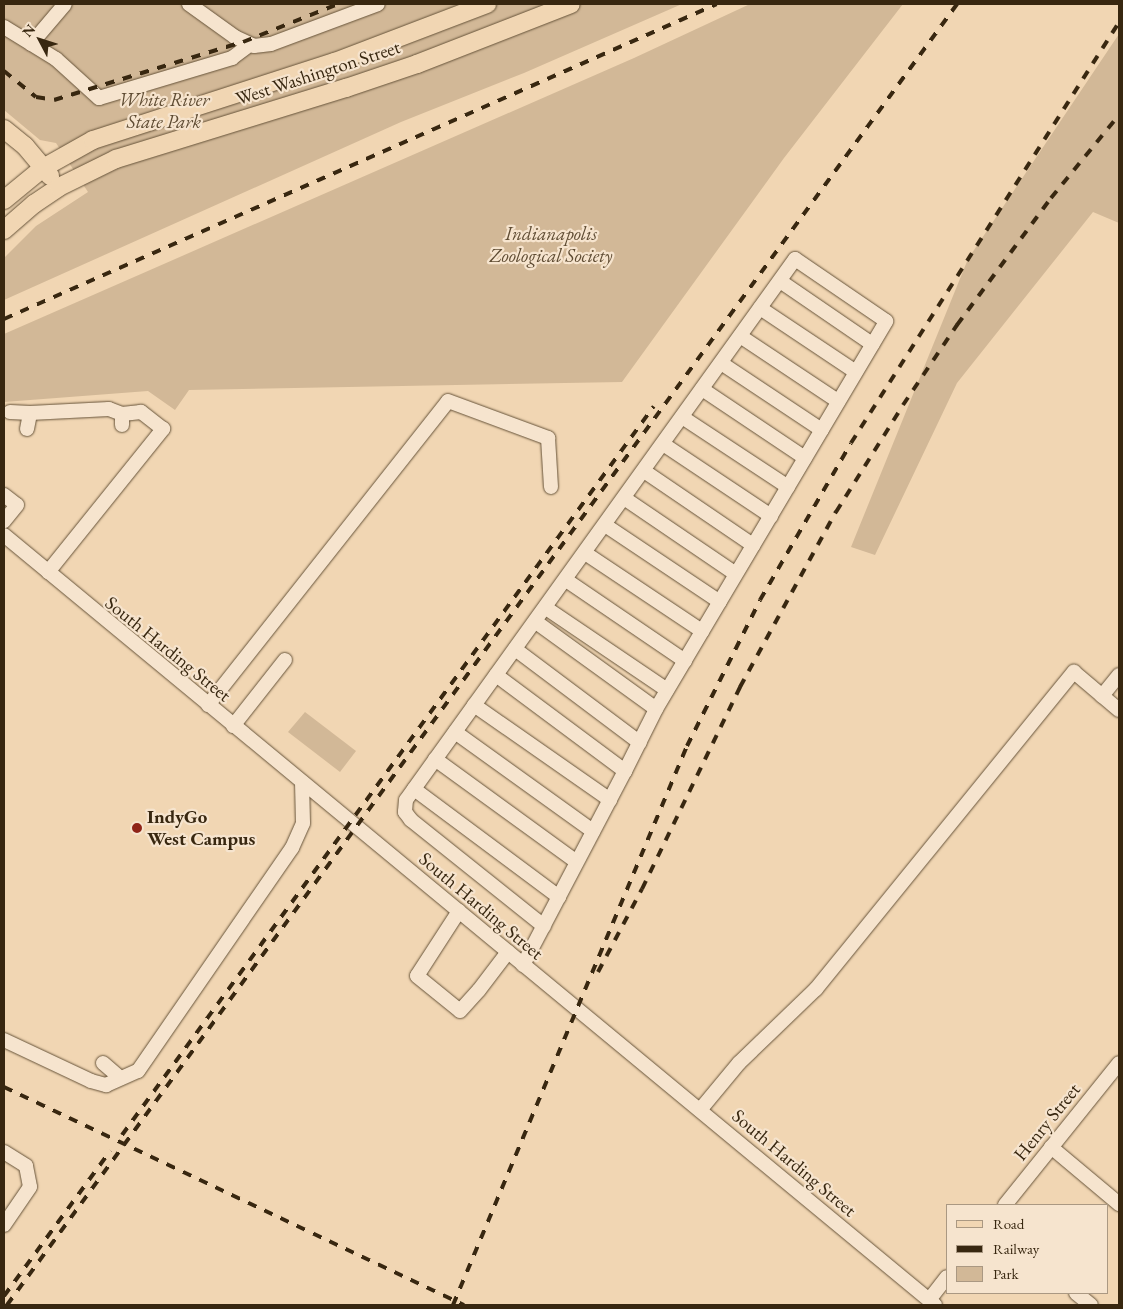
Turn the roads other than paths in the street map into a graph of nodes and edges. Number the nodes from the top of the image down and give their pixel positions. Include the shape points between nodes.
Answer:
1 (65, 4) edge
2 (189, 4) edge
3 (378, 4) edge
4 (488, 4) edge
5 (571, 4) edge
6 (4, 27) edge
7 (31, 44) junction
8 (249, 45) junction
9 (4, 128) edge
10 (43, 168) junction
11 (59, 187) junction
12 (4, 200) edge
13 (4, 230) edge
14 (780, 281) junction
15 (760, 308) junction
16 (740, 336) junction
17 (872, 344) junction
18 (721, 363) junction
19 (856, 372) junction
20 (702, 389) junction
21 (838, 401) junction
22 (10, 412) dead end
23 (30, 413) junction
24 (682, 417) junction
25 (27, 429) dead end
26 (822, 430) junction
27 (663, 444) junction
28 (805, 458) junction
29 (644, 471) junction
30 (550, 487) dead end
31 (788, 487) junction
32 (4, 495) edge
33 (624, 498) junction
34 (770, 516) junction
35 (4, 521) edge
36 (605, 526) junction
37 (4, 535) edge
38 (753, 545) junction
39 (585, 553) junction
40 (48, 572) junction
41 (736, 574) junction
42 (566, 580) junction
43 (720, 602) junction
44 (546, 608) junction
45 (536, 622) junction
46 (702, 631) junction
47 (515, 649) junction
48 (285, 660) dead end
49 (685, 661) junction
50 (496, 675) junction
51 (1119, 675) edge
52 (667, 690) junction
53 (1102, 696) junction
54 (208, 705) junction
55 (474, 705) junction
56 (656, 709) junction
57 (1119, 710) edge
58 (234, 726) junction
59 (455, 732) junction
60 (640, 743) junction
61 (435, 759) junction
62 (625, 771) junction
63 (302, 782) junction
64 (414, 789) junction
65 (610, 800) junction
66 (593, 832) junction
67 (577, 862) junction
68 (559, 897) junction
69 (459, 911) junction
70 (544, 926) junction
71 (508, 952) junction
72 (523, 965) junction
73 (4, 1040) edge
74 (1119, 1063) edge
75 (103, 1064) dead end
76 (120, 1078) junction
77 (1115, 1078) edge
78 (700, 1110) junction
79 (1051, 1147) junction
80 (4, 1152) edge
81 (1006, 1204) edge
82 (1119, 1204) edge
83 (4, 1224) edge
84 (946, 1279) edge
85 (1077, 1294) edge
86 (932, 1302) edge
87 (1091, 1305) edge

1 - 7 street
2 - 8 street
3 - 8 street via 271,44
4 - 10 main road, West Washington Street via 336,62 93,140
5 - 11 main road, West Washington Street via 346,88 116,159
6 - 7 street
7 - 8 street via 56,60 99,98 232,58
9 - 10 main road
10 - 11 main road
10 - 12 main road, West Washington Street
11 - 13 main road, West Washington Street
14 - 15 street
14 - 17 street
14 - 17 street via 795,259 886,321
15 - 16 street
15 - 19 street
16 - 18 street
16 - 21 street
17 - 19 street
18 - 20 street
18 - 26 street
19 - 21 street
20 - 24 street
20 - 28 street
21 - 26 street
22 - 23 street
23 - 25 street
23 - 40 street via 109,409 122,420 141,412 163,430
24 - 27 street
24 - 31 street
26 - 28 street
27 - 29 street
27 - 34 street
28 - 31 street
29 - 33 street
29 - 38 street
30 - 54 street via 548,438 448,401
31 - 34 street
32 - 35 street via 17,505
33 - 36 street
33 - 41 street
34 - 38 street
36 - 39 street
36 - 43 street
37 - 40 street, South Harding Street
38 - 41 street
39 - 42 street
39 - 46 street
40 - 54 street, South Harding Street
41 - 43 street
42 - 44 street
42 - 49 street
43 - 46 street
44 - 45 street
44 - 52 street
45 - 47 street
45 - 56 street
46 - 49 street
47 - 50 street
47 - 60 street
48 - 58 street
49 - 52 street
50 - 55 street
50 - 62 street
51 - 53 street
52 - 56 street
53 - 57 street
53 - 78 street via 1074,672 816,989 739,1063
54 - 58 street, South Harding Street
55 - 59 street
55 - 65 street
56 - 60 street
58 - 63 street, South Harding Street
59 - 61 street
59 - 66 street
60 - 62 street
61 - 64 street
61 - 67 street
62 - 65 street
63 - 69 street, South Harding Street
63 - 76 street via 303,823 292,848 138,1071
64 - 68 street
64 - 70 street via 406,800 405,812 411,820
65 - 66 street
66 - 67 street
67 - 68 street
68 - 70 street
69 - 71 street, South Harding Street
69 - 71 street via 417,976 460,1011
70 - 72 street
71 - 72 street, South Harding Street
72 - 78 street, South Harding Street
73 - 76 street via 91,1081 106,1085
74 - 77 street, Henry Street
75 - 76 street
77 - 79 street, Henry Street
78 - 86 street, South Harding Street
79 - 81 street, Henry Street
79 - 82 street
80 - 83 street via 26,1166 30,1187
84 - 86 street
85 - 87 street

